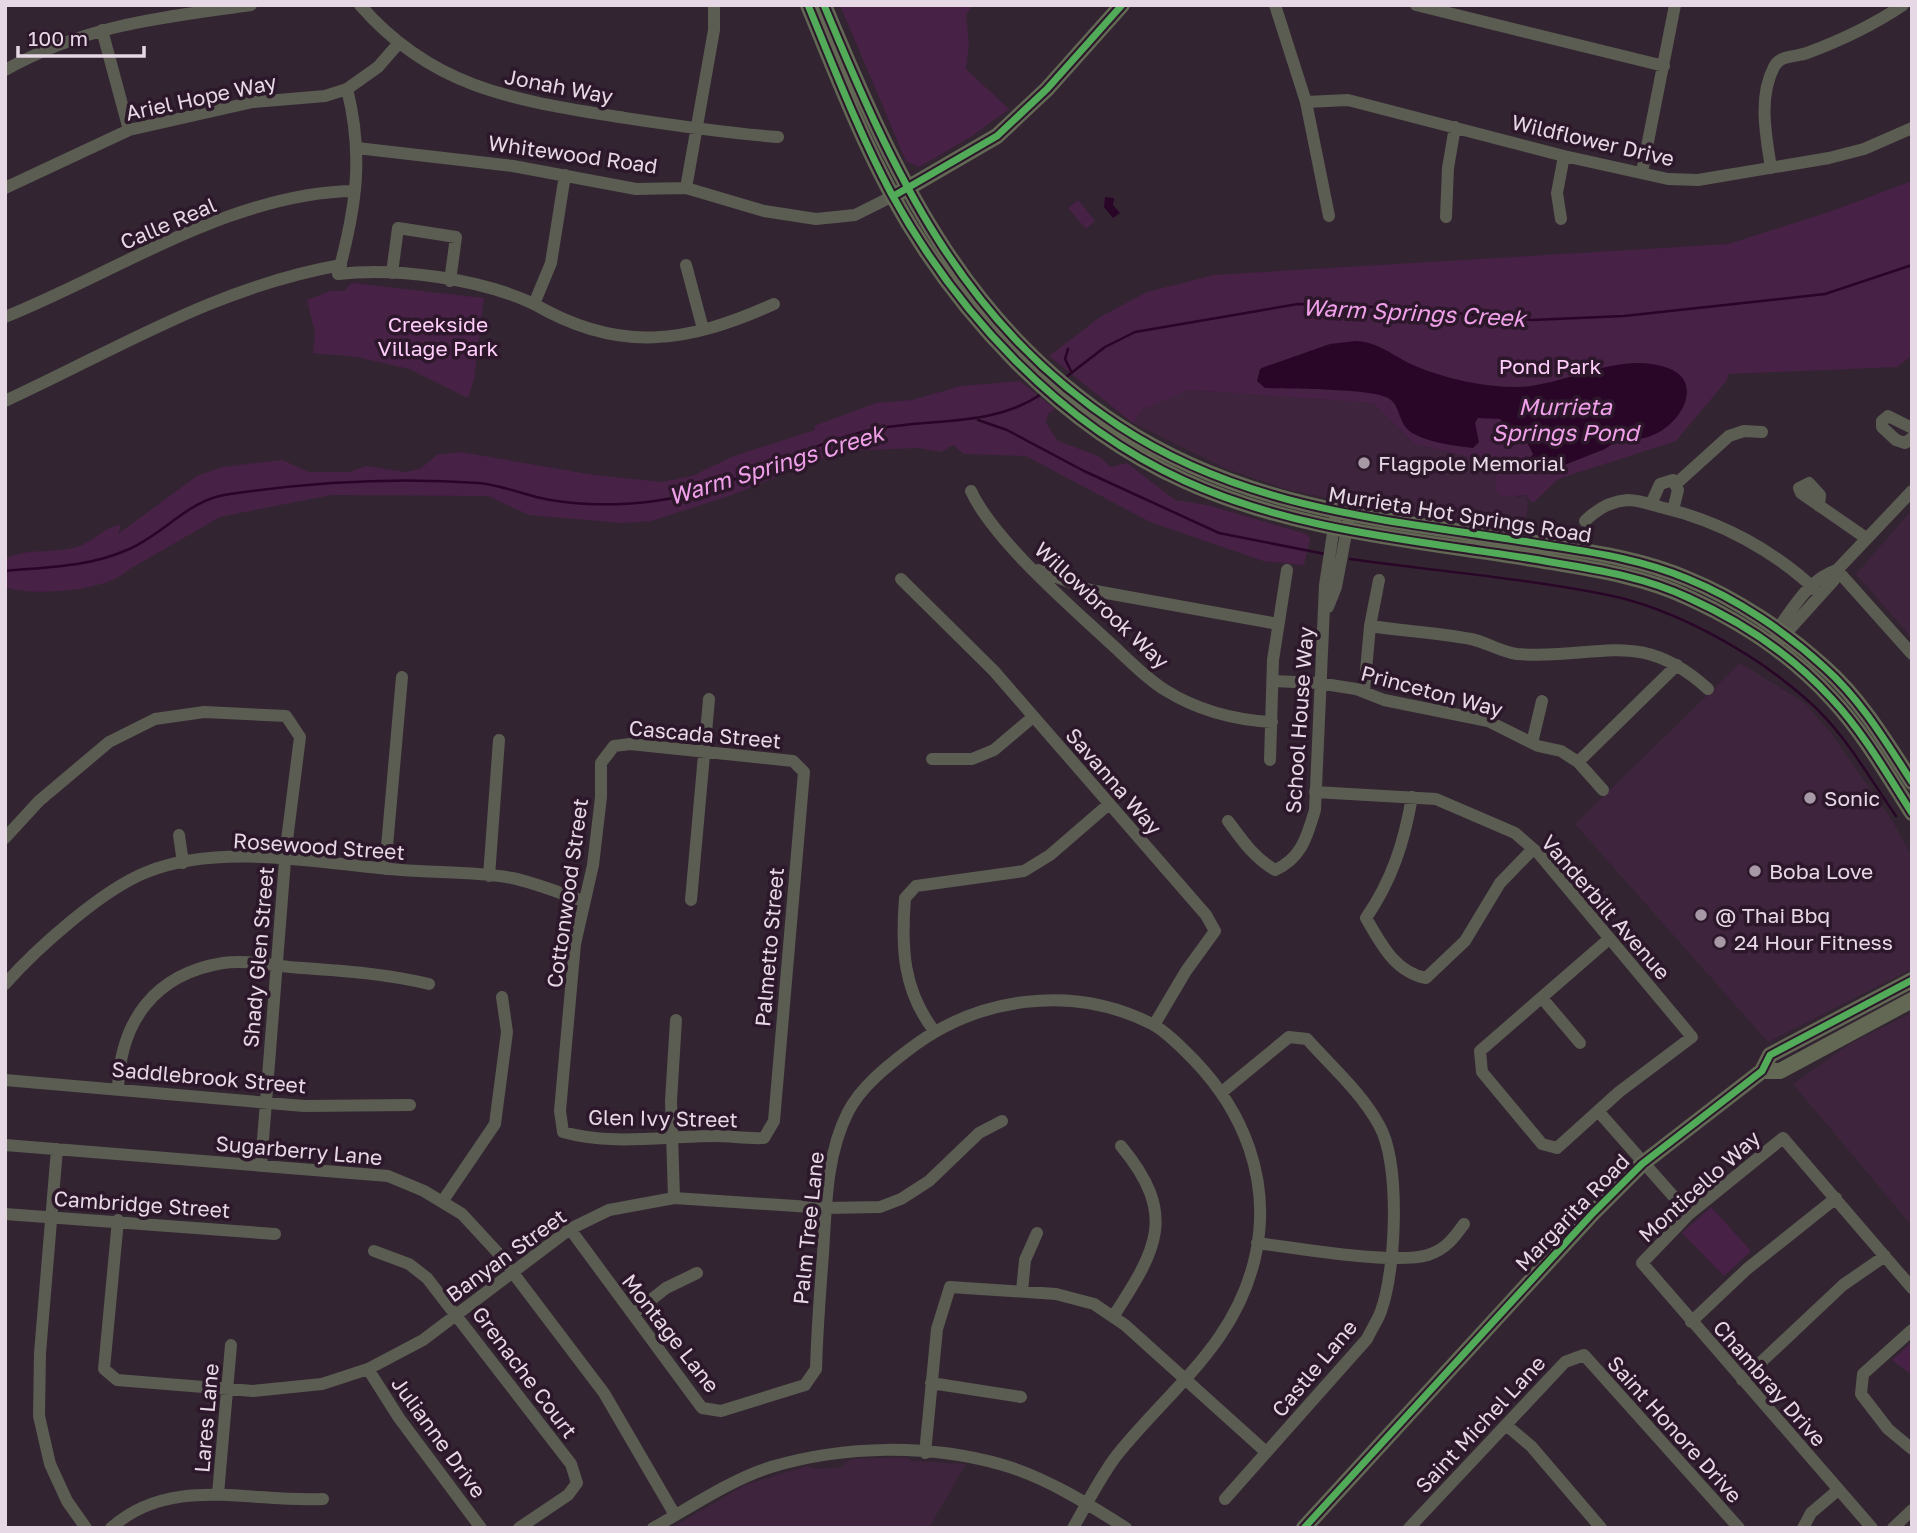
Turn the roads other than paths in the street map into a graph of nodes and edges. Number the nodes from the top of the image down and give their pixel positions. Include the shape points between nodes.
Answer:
1 (251, 5) edge
2 (360, 5) edge
3 (714, 5) edge
4 (808, 5) edge
5 (824, 5) edge
6 (1122, 5) edge
7 (1275, 5) edge
8 (1416, 5) edge
9 (1675, 5) edge
10 (1903, 5) edge
11 (102, 30) junction
12 (398, 44) junction
13 (1664, 66) junction
14 (5, 70) edge
15 (347, 89) junction
16 (1306, 102) junction
17 (1455, 127) junction
18 (1912, 128) edge
19 (129, 130) junction
20 (694, 130) junction
21 (778, 137) dead end
22 (357, 148) junction
23 (1564, 156) junction
24 (1771, 168) junction
25 (1642, 172) junction
26 (565, 175) junction
27 (5, 188) edge
28 (686, 188) junction
29 (355, 191) junction
30 (900, 193) junction
31 (1329, 216) dead end
32 (1446, 217) dead end
33 (1560, 219) dead end
34 (686, 265) dead end
35 (340, 269) junction
36 (393, 274) junction
37 (450, 281) junction
38 (534, 304) junction
39 (774, 304) dead end
40 (5, 317) edge
41 (704, 329) junction
42 (5, 401) edge
43 (1912, 428) edge
44 (1762, 432) dead end
45 (1912, 438) edge
46 (1676, 483) junction
47 (971, 491) dead end
48 (1912, 491) edge
49 (1651, 505) junction
50 (1819, 506) dead end
51 (1673, 510) junction
52 (1585, 521) dead end
53 (1341, 522) junction
54 (1866, 538) junction
55 (1034, 569) junction
56 (1287, 570) dead end
57 (1837, 570) junction
58 (901, 579) dead end
59 (1379, 580) dead end
60 (1816, 590) junction
61 (1278, 624) junction
62 (1370, 626) junction
63 (1778, 637) junction
64 (1912, 654) edge
65 (1677, 665) junction
66 (402, 677) dead end
67 (1273, 681) junction
68 (1318, 683) junction
69 (1708, 690) dead end
70 (1364, 692) junction
71 (709, 699) dead end
72 (1542, 701) dead end
73 (1033, 716) junction
74 (1272, 722) junction
75 (499, 740) dead end
76 (1532, 743) junction
77 (614, 746) joint
78 (704, 753) junction
79 (932, 759) dead end
80 (1270, 760) dead end
81 (793, 761) joint
82 (1578, 762) junction
83 (1912, 782) edge
84 (1603, 790) dead end
85 (1315, 792) junction
86 (1412, 797) junction
87 (1110, 804) junction
88 (1912, 813) edge
89 (1228, 821) dead end
90 (179, 835) dead end
91 (5, 838) edge
92 (1533, 849) junction
93 (285, 860) junction
94 (183, 863) junction
95 (385, 869) junction
96 (488, 876) junction
97 (691, 900) dead end
98 (583, 901) junction
99 (1609, 939) junction
100 (276, 967) junction
101 (1912, 980) edge
102 (5, 984) edge
103 (429, 984) dead end
104 (502, 998) dead end
105 (1542, 998) junction
106 (1912, 1000) edge
107 (1850, 1010) junction
108 (676, 1020) dead end
109 (1154, 1025) junction
110 (935, 1032) junction
111 (1580, 1043) dead end
112 (1818, 1048) junction
113 (1762, 1071) junction
114 (5, 1080) edge
115 (118, 1089) junction
116 (1222, 1092) junction
117 (265, 1101) junction
118 (410, 1105) dead end
119 (1598, 1111) junction
120 (1002, 1121) dead end
121 (563, 1132) joint
122 (672, 1139) junction
123 (764, 1139) joint
124 (5, 1145) edge
125 (1121, 1146) dead end
126 (57, 1149) junction
127 (1642, 1164) junction
128 (261, 1165) junction
129 (674, 1198) junction
130 (1836, 1198) junction
131 (442, 1202) junction
132 (826, 1208) junction
133 (5, 1214) edge
134 (1689, 1214) junction
135 (51, 1216) junction
136 (118, 1220) junction
137 (1464, 1224) dead end
138 (570, 1229) junction
139 (1037, 1233) dead end
140 (275, 1234) dead end
141 (1257, 1243) junction
142 (374, 1251) dead end
143 (1390, 1256) junction
144 (1885, 1256) junction
145 (1642, 1263) joint
146 (512, 1273) junction
147 (697, 1273) dead end
148 (1912, 1288) edge
149 (1022, 1291) junction
150 (456, 1314) junction
151 (633, 1314) junction
152 (1113, 1317) junction
153 (1691, 1322) junction
154 (1912, 1330) edge
155 (231, 1345) dead end
156 (1584, 1355) joint
157 (368, 1369) junction
158 (1185, 1379) junction
159 (1742, 1380) junction
160 (931, 1382) junction
161 (805, 1385) joint
162 (229, 1389) junction
163 (1021, 1397) dead end
164 (1506, 1425) junction
165 (1912, 1449) edge
166 (1266, 1452) junction
167 (925, 1453) junction
168 (1838, 1490) junction
169 (218, 1494) junction
170 (323, 1499) dead end
171 (1225, 1499) dead end
172 (1087, 1504) junction
173 (1912, 1510) edge
174 (675, 1515) junction
175 (86, 1528) edge
176 (111, 1528) edge
177 (481, 1528) edge
178 (519, 1528) edge
179 (653, 1528) edge
180 (1073, 1528) edge
181 (1126, 1528) edge
182 (1304, 1528) edge
183 (1409, 1528) edge
184 (1601, 1528) edge
185 (1739, 1528) edge
186 (1803, 1528) edge
187 (1872, 1528) edge
188 (1893, 1528) edge

1 - 11 street via 147,18
2 - 12 street, Jonah Way
3 - 20 street via 714,30
4 - 30 main road, Murrieta Hot Springs Road
5 - 30 main road, Murrieta Hot Springs Road
6 - 30 main road, Whitewood Road via 997,136
7 - 16 street
8 - 13 street
9 - 13 street
10 - 24 street via 1843,40 1782,59 1774,66 1765,102
11 - 14 street
11 - 19 street
12 - 15 street, Ariel Hope Way via 378,67
12 - 20 street, Jonah Way via 483,90 547,106
13 - 25 street
15 - 19 street, Ariel Hope Way via 325,96 253,102
15 - 22 street
16 - 17 street, Wildflower Drive via 1348,100
16 - 31 street
17 - 23 street, Wildflower Drive
17 - 32 street
18 - 24 street, Wildflower Drive via 1864,149
19 - 27 street, Ariel Hope Way
20 - 21 street, Jonah Way
20 - 28 street
22 - 26 street, Whitewood Road
22 - 29 street
23 - 25 street, Wildflower Drive
23 - 33 street via 1557,193
24 - 25 street, Wildflower Drive via 1698,180
26 - 28 street, Whitewood Road via 636,189
26 - 38 street via 551,263
28 - 30 street, Whitewood Road via 764,211 831,219 855,215
29 - 35 street
29 - 40 street, Calle Real via 307,194 195,229
30 - 53 main road, Murrieta Hot Springs Road via 1039,372 1067,396 1201,469
34 - 41 street
35 - 36 street
35 - 42 street via 281,277 234,292 167,320
36 - 37 street
36 - 37 street via 398,228 456,237
37 - 38 street via 507,291
38 - 41 street via 567,323 618,336 657,340
39 - 41 street via 735,322
43 - 45 street via 1888,416 1882,421 1882,427 1896,440 1905,443
44 - 46 street via 1729,436
46 - 49 street via 1660,484
46 - 51 street
47 - 55 street, Willowbrook Way via 981,513
48 - 54 street
49 - 51 street
49 - 52 street via 1618,501 1596,510
50 - 54 street
51 - 60 street via 1766,550
53 - 63 main road, Murrieta Hot Springs Road via 1636,561 1718,593
53 - 68 street, School House Way via 1336,587 1326,613
54 - 57 street
55 - 61 street via 1090,590
55 - 74 street, Willowbrook Way via 1165,690 1208,710
56 - 61 street
57 - 60 street via 1834,580
57 - 64 street
58 - 73 street, Savanna Way
59 - 62 street
60 - 63 street
61 - 67 street
62 - 65 street via 1473,640 1514,654 1622,649
62 - 70 street
63 - 83 main road, Murrieta Hot Springs Road via 1826,669 1849,692
63 - 88 main road, Murrieta Hot Springs Road via 1833,700
65 - 69 street
65 - 82 street
66 - 95 street
67 - 68 street, Princeton Way
67 - 74 street
68 - 70 street, Princeton Way
68 - 85 street, School House Way
70 - 76 street, Princeton Way via 1488,721
71 - 78 street
72 - 76 street
73 - 79 street via 994,750 972,759
73 - 87 street, Savanna Way
74 - 80 street
75 - 96 street
76 - 82 street, Princeton Way via 1561,751
77 - 78 street, Cascada Street
77 - 98 street, Cottonwood Street via 601,763 593,865
78 - 81 street, Cascada Street
78 - 97 street
81 - 123 street, Palmetto Street via 804,772 774,1121
82 - 84 street, Princeton Way
85 - 86 street, Vanderbilt Avenue
85 - 89 street, School House Way via 1307,838 1291,863 1275,870 1247,847
86 - 92 street, Vanderbilt Avenue via 1436,799 1470,812 1515,833
86 - 92 street via 1395,869 1366,918 1407,974 1426,978 1465,941 1500,883
87 - 109 street, Savanna Way via 1215,931
87 - 110 street via 1024,871 916,886 905,898 903,956 909,990
90 - 94 street
91 - 93 street, Shady Glen Street via 39,801 109,742 155,719 204,712 286,716 300,737
92 - 99 street, Vanderbilt Avenue
93 - 94 street, Rosewood Street
93 - 95 street, Rosewood Street
93 - 100 street, Shady Glen Street
94 - 102 street, Rosewood Street via 146,872 111,892 27,959
95 - 96 street, Rosewood Street
96 - 98 street, Rosewood Street via 512,878
98 - 121 street, Cottonwood Street via 560,1111
99 - 105 street
99 - 119 street, Vanderbilt Avenue via 1692,1037
100 - 103 street via 387,974
100 - 115 street via 225,962 183,975 148,1000 127,1032
100 - 117 street, Shady Glen Street
101 - 107 main road, Margarita Road
104 - 131 street via 506,1032 495,1124
105 - 111 street
105 - 119 street via 1480,1051 1482,1072 1542,1144 1557,1148
106 - 112 main road, Margarita Road
107 - 112 main road via 1846,1022 1822,1037
107 - 113 main road, Margarita Road via 1770,1055
108 - 122 street
109 - 110 street, Palm Tree Lane via 1071,1002 1031,1000 991,1006
109 - 116 street, Palm Tree Lane
110 - 132 street, Palm Tree Lane via 878,1073 849,1110 835,1146
112 - 113 main road, Margarita Road via 1780,1070
113 - 127 main road, Margarita Road
114 - 115 street, Saddlebrook Street
115 - 117 street, Saddlebrook Street
116 - 141 street, Palm Tree Lane via 1240,1121 1255,1160
116 - 143 street, Castle Lane via 1289,1037 1307,1039 1379,1125 1389,1151
117 - 118 street, Saddlebrook Street via 304,1106
117 - 128 street, Shady Glen Street
119 - 127 street
120 - 132 street, Banyan Street via 979,1133 929,1181 901,1199 880,1207
121 - 122 street, Glen Ivy Street via 580,1137
122 - 123 street, Glen Ivy Street
122 - 129 street
124 - 126 street, Sugarberry Lane
125 - 152 street via 1143,1172 1156,1199 1154,1237 1145,1267
126 - 128 street, Sugarberry Lane
126 - 135 street
127 - 134 street
127 - 182 main road, Margarita Road
128 - 131 street, Sugarberry Lane via 388,1177
129 - 132 street, Banyan Street
129 - 138 street, Banyan Street via 609,1210
130 - 134 street, Monticello Way via 1783,1138
130 - 144 street
130 - 153 street via 1747,1269
131 - 146 street, Sugarberry Lane via 461,1213
132 - 161 street, Palm Tree Lane via 816,1370
133 - 135 street, Cambridge Street
134 - 145 street, Monticello Way
135 - 136 street, Cambridge Street
135 - 175 street via 39,1416 50,1464
136 - 140 street, Cambridge Street
136 - 162 street, Banyan Street via 104,1369 117,1380
137 - 143 street via 1449,1245 1427,1255
138 - 146 street, Banyan Street
138 - 151 street, Montage Lane
139 - 149 street via 1025,1260
141 - 143 street
141 - 158 street, Palm Tree Lane via 1244,1296 1226,1332
142 - 150 street, Grenache Court via 409,1264 427,1278
143 - 166 street, Castle Lane via 1381,1311 1367,1339
144 - 148 street
144 - 159 street via 1843,1285
145 - 153 street, Chambray Drive
146 - 150 street, Banyan Street
146 - 174 street, Sugarberry Lane via 604,1393
147 - 151 street via 666,1288
149 - 152 street via 1094,1304
149 - 160 street via 950,1287 937,1329
150 - 157 street, Banyan Street via 423,1340
150 - 178 street, Grenache Court via 571,1464 577,1483 568,1495
151 - 161 street, Montage Lane via 702,1408 721,1411
152 - 158 street
153 - 159 street, Chambray Drive
154 - 165 street via 1863,1374 1861,1394 1888,1429
155 - 162 street, Lares Lane
156 - 164 street, Saint Michel Lane via 1565,1362
156 - 185 street, Saint Honore Drive
157 - 162 street, Banyan Street via 322,1384
157 - 177 street, Julianne Drive via 399,1419
158 - 166 street
158 - 172 street, Palm Tree Lane via 1115,1459
159 - 168 street, Chambray Drive
160 - 163 street
160 - 167 street
162 - 169 street, Lares Lane
164 - 183 street, Saint Michel Lane
164 - 184 street via 1531,1446
166 - 171 street, Castle Lane
167 - 172 street via 1004,1465
167 - 174 street via 852,1452 770,1468
168 - 186 street via 1811,1513
168 - 187 street, Chambray Drive
169 - 170 street via 286,1501
169 - 176 street via 143,1504
172 - 180 street, Palm Tree Lane
172 - 181 street
173 - 188 street
174 - 179 street

